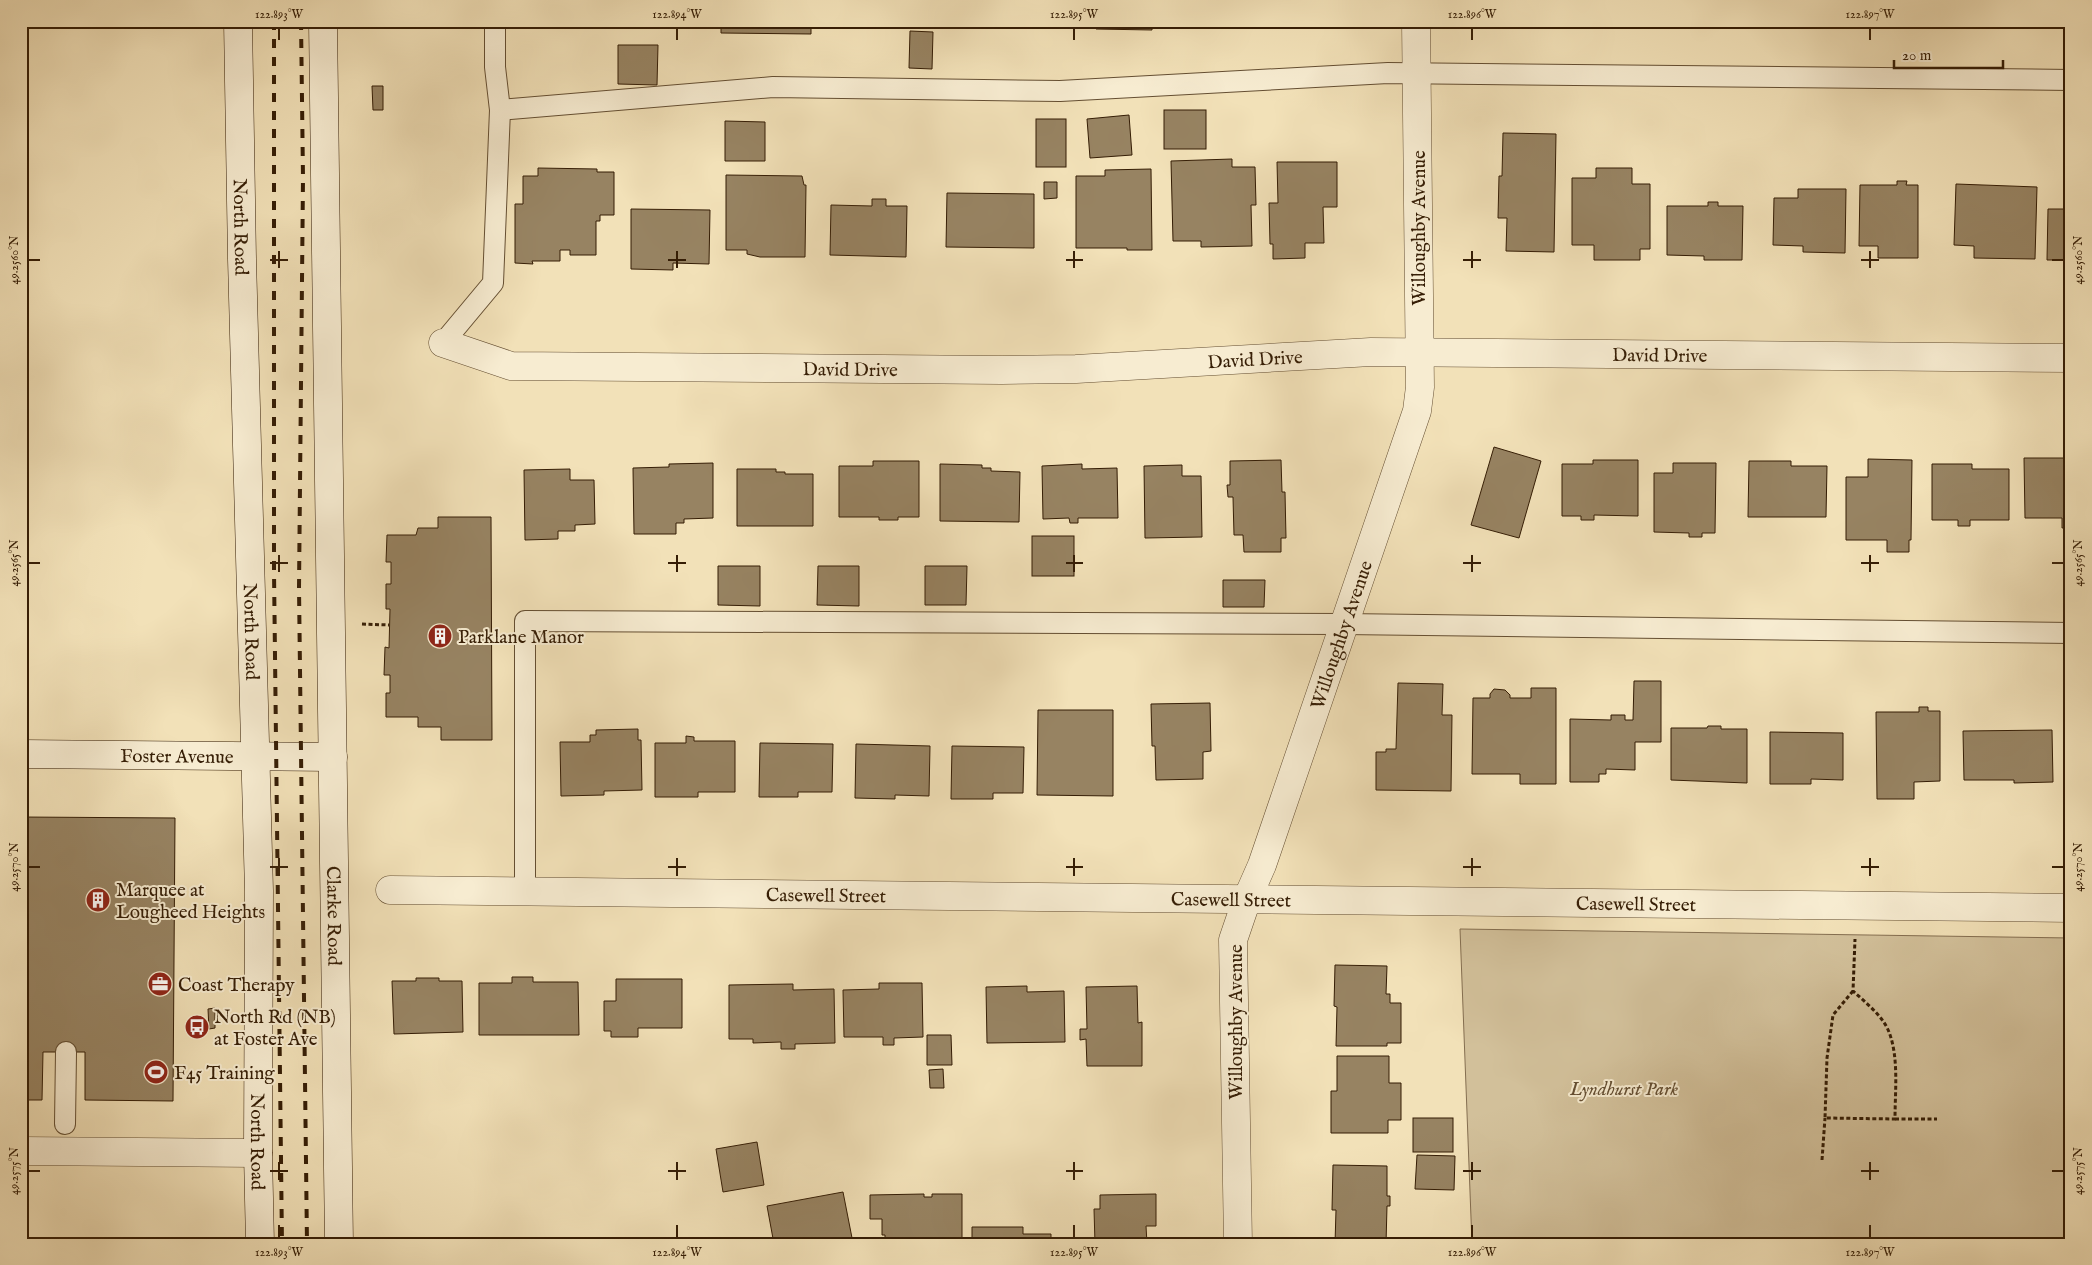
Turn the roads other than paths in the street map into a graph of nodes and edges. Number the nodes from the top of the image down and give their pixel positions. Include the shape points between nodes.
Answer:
1 (238, 21) edge
2 (322, 21) edge
3 (494, 21) edge
4 (1416, 21) edge
5 (1416, 74) junction
6 (2071, 80) edge
7 (500, 110) junction
8 (443, 344) joint
9 (1419, 352) junction
10 (2071, 358) edge
11 (1343, 624) junction
12 (2071, 633) edge
13 (21, 754) edge
14 (255, 757) junction
15 (333, 757) junction
16 (390, 890) dead end
17 (525, 890) junction
18 (1247, 899) junction
19 (2071, 908) edge
20 (66, 1052) dead end
21 (65, 1124) dead end
22 (21, 1151) edge
23 (258, 1153) junction
24 (260, 1244) edge
25 (339, 1244) edge
26 (1238, 1244) edge

1 - 14 street, North Road
2 - 15 street, Clarke Road
3 - 7 lane
4 - 5 street, Willoughby Avenue
5 - 6 lane
5 - 7 lane via 1060,91 773,87
5 - 9 street, Willoughby Avenue
7 - 8 lane via 493,283
8 - 9 street, David Drive via 511,366 1076,369
9 - 10 street, David Drive
9 - 11 street, Willoughby Avenue via 1417,411
11 - 12 lane
11 - 17 lane via 525,620
11 - 18 street, Willoughby Avenue via 1262,865
13 - 14 street, Foster Avenue
14 - 15 street, Foster Avenue
14 - 23 street, North Road via 259,892
15 - 25 street, Clarke Road
16 - 17 street, Casewell Street
17 - 18 street, Casewell Street
18 - 19 street, Casewell Street
18 - 26 street, Willoughby Avenue via 1233,940
20 - 21 lane
22 - 23 street
23 - 24 street, North Road

